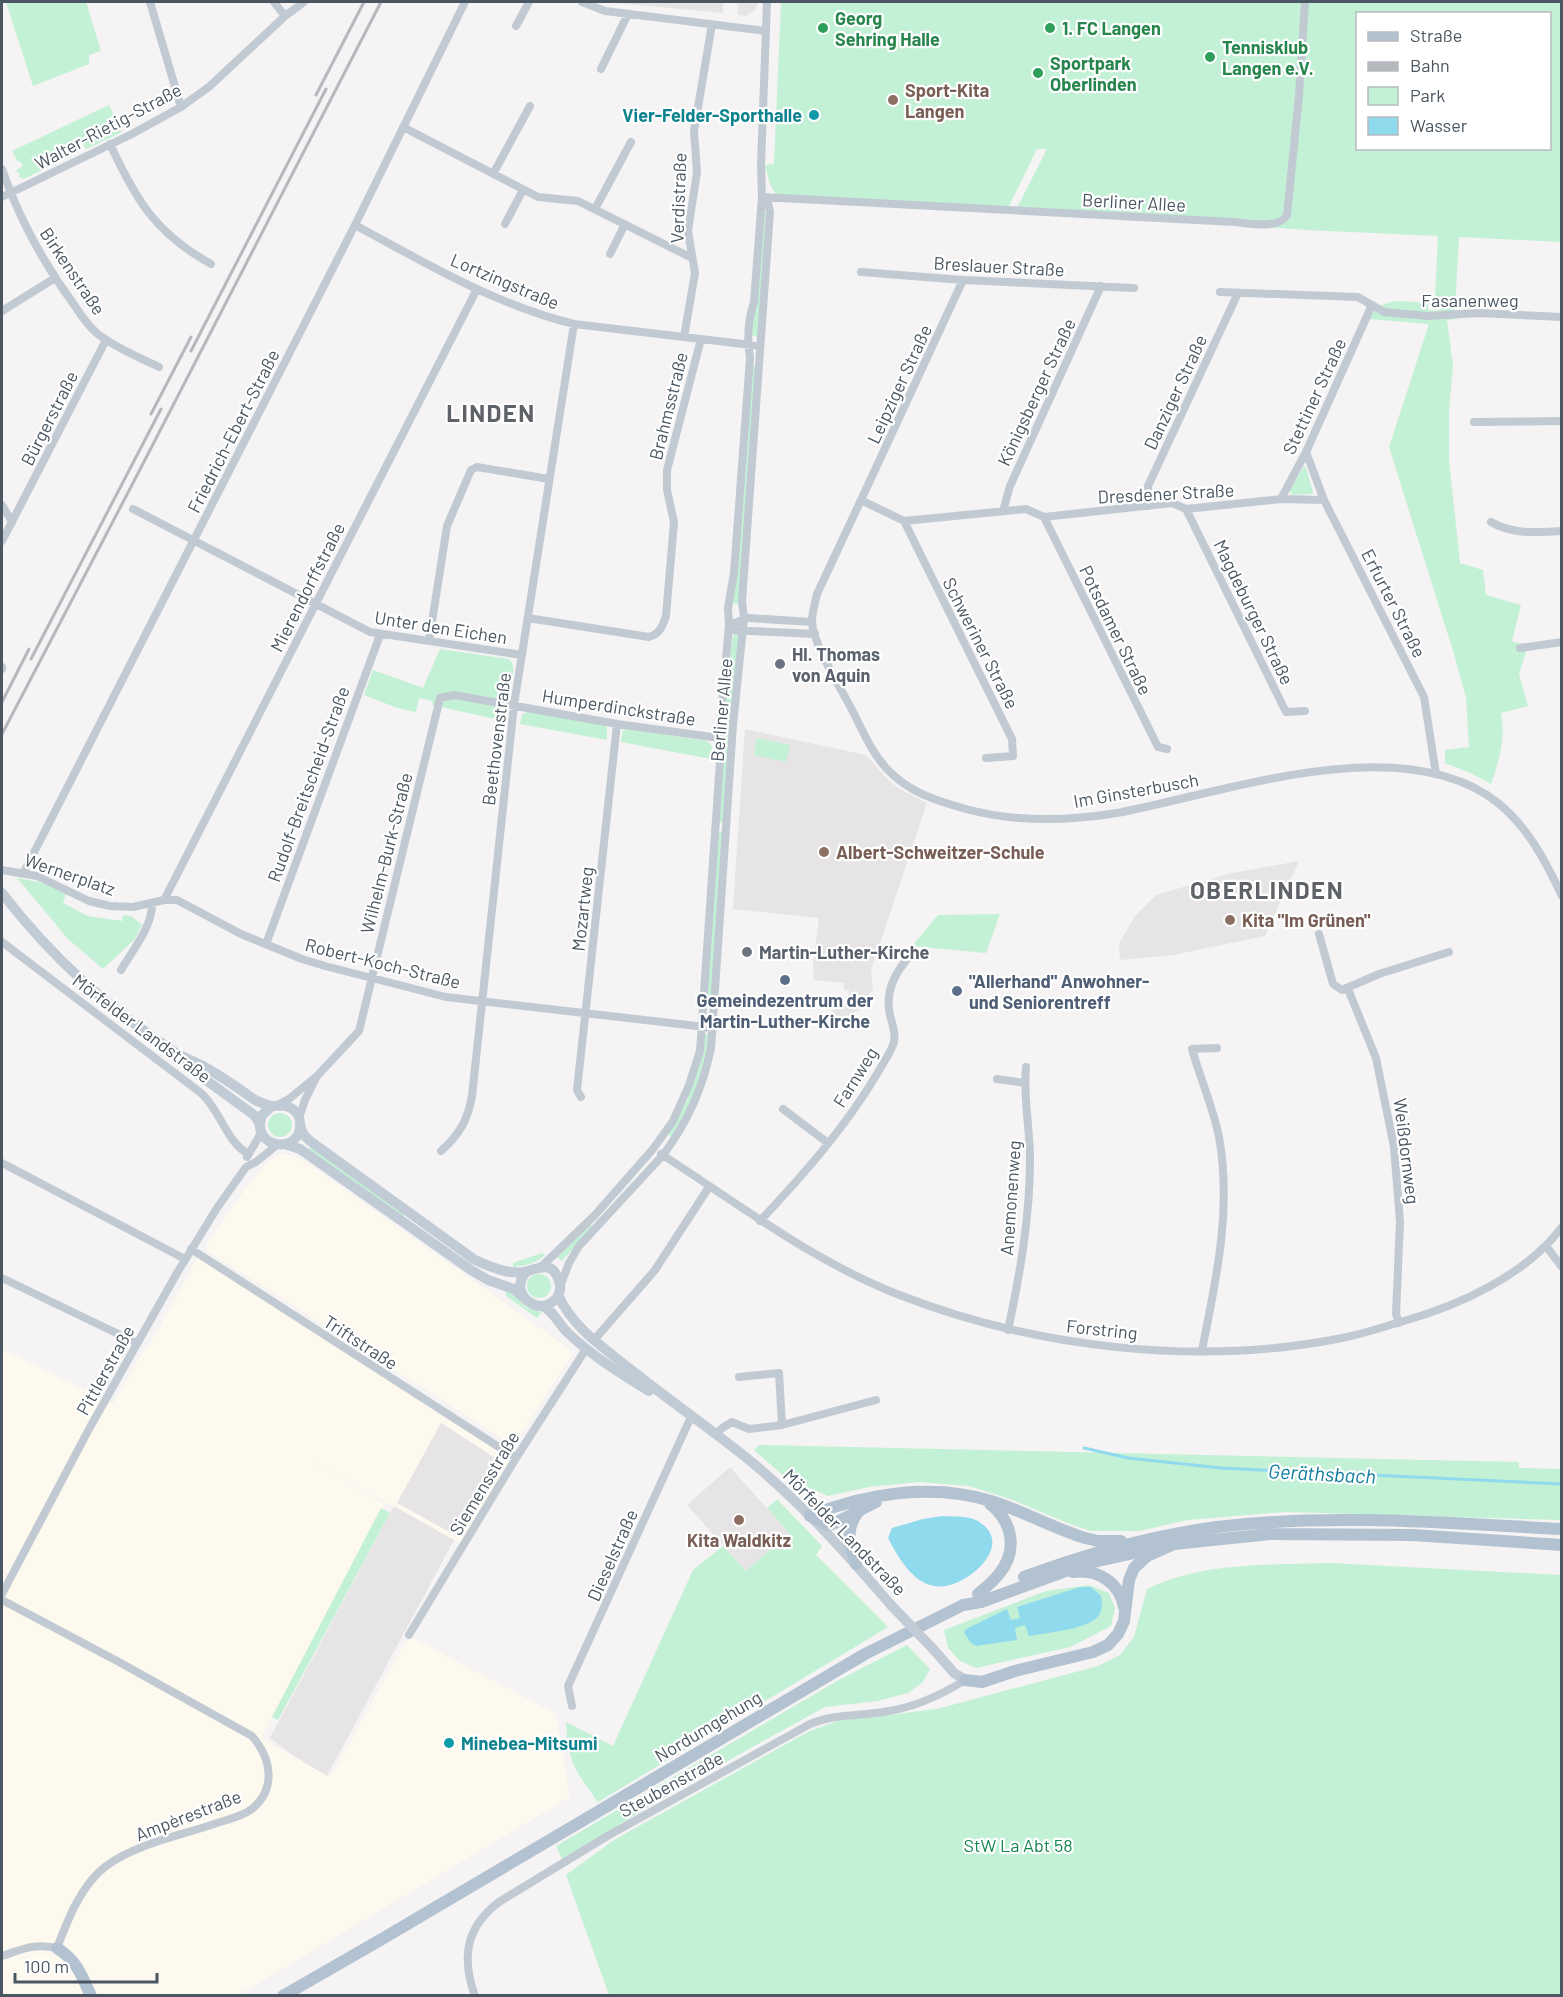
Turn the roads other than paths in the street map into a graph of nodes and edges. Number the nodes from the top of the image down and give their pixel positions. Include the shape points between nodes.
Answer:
1 (150, 2) edge
2 (274, 2) edge
3 (304, 2) edge
4 (465, 2) edge
5 (529, 2) edge
6 (582, 2) edge
7 (767, 2) edge
8 (1305, 2) edge
9 (628, 14) junction
10 (285, 16) junction
11 (712, 24) junction
12 (516, 26) dead end
13 (766, 31) junction
14 (602, 69) dead end
15 (530, 106) dead end
16 (181, 107) junction
17 (403, 127) junction
18 (631, 142) dead end
19 (110, 144) junction
20 (2, 169) edge
21 (493, 174) junction
22 (523, 190) junction
23 (10, 193) junction
24 (2, 197) edge
25 (762, 197) junction
26 (595, 209) junction
27 (505, 224) dead end
28 (625, 224) junction
29 (355, 225) junction
30 (610, 254) dead end
31 (692, 258) junction
32 (211, 264) dead end
33 (861, 272) dead end
34 (55, 278) junction
35 (963, 280) junction
36 (1101, 286) junction
37 (1134, 288) dead end
38 (477, 289) junction
39 (1220, 292) dead end
40 (1238, 293) junction
41 (1372, 306) junction
42 (2, 311) edge
43 (1562, 317) edge
44 (574, 324) junction
45 (684, 338) junction
46 (701, 339) junction
47 (106, 340) junction
48 (748, 345) junction
49 (760, 346) junction
50 (159, 366) dead end
51 (1562, 421) edge
52 (1474, 422) dead end
53 (1306, 452) junction
54 (549, 479) junction
55 (1281, 499) junction
56 (861, 500) junction
57 (1324, 500) junction
58 (2, 505) edge
59 (1149, 506) junction
60 (133, 509) dead end
61 (1186, 509) junction
62 (1003, 511) junction
63 (1044, 517) junction
64 (904, 521) junction
65 (12, 522) junction
66 (1491, 522) dead end
67 (1562, 531) edge
68 (194, 541) junction
69 (2, 542) edge
70 (315, 605) junction
71 (528, 618) junction
72 (744, 618) junction
73 (812, 622) junction
74 (729, 628) junction
75 (743, 631) junction
76 (816, 634) junction
77 (380, 635) junction
78 (429, 641) junction
79 (1562, 642) edge
80 (1520, 648) dead end
81 (522, 655) junction
82 (514, 705) junction
83 (1305, 711) dead end
84 (617, 724) junction
85 (719, 738) junction
86 (1167, 749) dead end
87 (986, 758) dead end
88 (1436, 774) junction
89 (2, 870) edge
90 (24, 872) junction
91 (2, 893) edge
92 (1562, 896) edge
93 (164, 900) junction
94 (152, 903) junction
95 (1319, 934) dead end
96 (2, 942) edge
97 (266, 945) junction
98 (1449, 952) dead end
99 (909, 957) dead end
100 (121, 970) dead end
101 (371, 978) junction
102 (1348, 989) junction
103 (482, 1001) junction
104 (586, 1013) junction
105 (701, 1026) junction
106 (714, 1028) junction
107 (1217, 1048) dead end
108 (179, 1055) junction
109 (1026, 1066) dead end
110 (318, 1076) junction
111 (997, 1079) dead end
112 (1025, 1083) junction
113 (581, 1097) dead end
114 (276, 1105) junction
115 (783, 1109) dead end
116 (300, 1122) junction
117 (261, 1128) junction
118 (828, 1143) junction
119 (281, 1144) junction
120 (653, 1149) junction
121 (441, 1151) dead end
122 (248, 1154) junction
123 (663, 1155) junction
124 (2, 1163) edge
125 (246, 1167) junction
126 (709, 1187) junction
127 (614, 1193) junction
128 (621, 1200) junction
129 (760, 1221) junction
130 (1562, 1227) edge
131 (1546, 1246) junction
132 (191, 1249) junction
133 (185, 1259) junction
134 (542, 1266) junction
135 (1562, 1267) edge
136 (527, 1271) junction
137 (2, 1278) edge
138 (559, 1290) junction
139 (523, 1297) junction
140 (542, 1306) junction
141 (1399, 1323) junction
142 (1008, 1330) junction
143 (137, 1343) junction
144 (590, 1344) junction
145 (1202, 1350) junction
146 (739, 1377) dead end
147 (876, 1400) dead end
148 (692, 1417) junction
149 (782, 1425) junction
150 (716, 1435) junction
151 (516, 1458) junction
152 (899, 1495) junction
153 (978, 1498) junction
154 (861, 1508) junction
155 (810, 1516) junction
156 (1562, 1529) edge
157 (1143, 1540) junction
158 (1174, 1544) junction
159 (1562, 1545) edge
160 (856, 1564) junction
161 (1058, 1573) junction
162 (2, 1594) edge
163 (978, 1594) junction
164 (2, 1600) edge
165 (963, 1605) junction
166 (1124, 1621) junction
167 (409, 1635) dead end
168 (964, 1680) junction
169 (572, 1706) dead end
170 (57, 1948) junction
171 (2, 1956) edge
172 (91, 1995) edge
173 (283, 1995) edge
174 (475, 1995) edge

1 - 16 street
2 - 10 street
3 - 10 street, Walter-Rietig-Straße
4 - 17 street, Friedrich-Ebert-Straße
5 - 12 street
6 - 9 street
7 - 13 street, Berliner Allee
8 - 25 street, Berliner Allee via 1287,215 1280,222
9 - 11 street
9 - 14 street
10 - 16 street, Walter-Rietig-Straße via 210,86
11 - 13 street
11 - 31 street, Verdistraße via 694,131 697,172 688,231
13 - 25 street, Berliner Allee
15 - 21 street
16 - 19 street, Walter-Rietig-Straße
17 - 21 street
17 - 29 street, Friedrich-Ebert-Straße
18 - 26 street
19 - 23 street, Walter-Rietig-Straße
19 - 32 street via 132,190 155,221 181,246
20 - 23 street, Birkenstraße
21 - 22 street
22 - 26 street via 543,198 578,201
22 - 27 street
23 - 24 street, Walter-Rietig-Straße
23 - 34 street, Birkenstraße
25 - 48 street, Berliner Allee
25 - 49 street, Berliner Allee via 770,212
26 - 28 street
28 - 30 street
28 - 31 street
29 - 38 street, Lortzingstraße
29 - 68 street, Friedrich-Ebert-Straße
31 - 45 street, Verdistraße via 695,273
33 - 35 street, Breslauer Straße
34 - 42 street
34 - 47 street, Birkenstraße via 81,315
35 - 36 street, Breslauer Straße
35 - 56 street, Leipziger Straße
36 - 37 street, Breslauer Straße
36 - 62 street, Königsberger Straße via 1010,486
38 - 44 street, Lortzingstraße via 537,314
38 - 70 street, Mierendorffstraße
39 - 40 street
40 - 41 street via 1358,297
40 - 59 street, Danziger Straße via 1148,486
41 - 43 street, Fasanenweg via 1379,311 1428,316 1479,313
41 - 53 street, Stettiner Straße
44 - 45 street, Lortzingstraße
44 - 54 street, Beethovenstraße
45 - 46 street, Lortzingstraße
46 - 48 street, Lortzingstraße
46 - 71 street, Brahmsstraße via 667,470 674,522 666,616 660,630 649,637
47 - 50 street, Birkenstraße
47 - 65 street, Bürgerstraße
48 - 49 street, Lortzingstraße
48 - 74 street, Berliner Allee
49 - 72 street, Berliner Allee
51 - 52 street
53 - 55 street, Stettiner Straße
53 - 57 street, Erfurter Straße
54 - 71 street, Beethovenstraße
54 - 78 street via 477,467 471,470 447,526
55 - 57 street, Dresdener Straße
55 - 61 street, Dresdener Straße
56 - 64 street
56 - 73 street via 817,594
57 - 88 street, Erfurter Straße via 1424,697
58 - 65 street
59 - 61 street, Dresdener Straße via 1172,503
59 - 63 street, Dresdener Straße
60 - 68 street, Unter den Eichen
61 - 83 street, Magdeburger Straße via 1286,712
62 - 63 street, Dresdener Straße via 1026,509
62 - 64 street, Dresdener Straße
63 - 86 street, Potsdamer Straße via 1158,747
64 - 87 street, Schweriner Straße via 1012,739 1013,756
65 - 69 street, Bürgerstraße
66 - 67 street via 1516,531
68 - 70 street, Unter den Eichen
68 - 90 street, Friedrich-Ebert-Straße
70 - 77 street, Unter den Eichen
70 - 93 street, Mierendorffstraße
71 - 81 street, Beethovenstraße
72 - 73 street
72 - 74 street
72 - 75 street, Berliner Allee
73 - 76 street, Im Ginsterbusch
74 - 75 street
74 - 85 street, Berliner Allee
75 - 76 street
75 - 106 street, Berliner Allee
76 - 88 street, Im Ginsterbusch via 874,752 888,770 920,793 974,811 1022,818 1082,817 1117,813 1289,775 1383,766
77 - 78 street, Unter den Eichen
77 - 97 street, Rudolf-Breitscheid-Straße
78 - 81 street, Unter den Eichen
79 - 80 street
81 - 82 street, Beethovenstraße
82 - 84 street, Humperdinckstraße
82 - 101 street, Wilhelm-Burk-Straße via 454,695 440,698
82 - 103 street, Beethovenstraße
84 - 85 street, Humperdinckstraße
84 - 104 street, Mozartweg
85 - 105 street, Berliner Allee
88 - 92 street, Im Ginsterbusch via 1491,798 1514,818 1530,838
89 - 90 street, Wernerplatz
90 - 94 street, Wernerplatz via 102,904 133,907
91 - 108 main road, Mörfelder Landstraße via 34,934 77,977
93 - 94 street, Wernerplatz
93 - 97 street, Robert-Koch-Straße via 185,904
94 - 100 street via 149,921
95 - 102 street, Weißdornweg via 1333,984
96 - 122 street, Mörfelder Landstraße via 201,1093 235,1144
97 - 101 street, Robert-Koch-Straße
98 - 102 street via 1379,974
99 - 118 street, Farnweg via 890,986 894,1042 871,1084
101 - 103 street, Robert-Koch-Straße via 446,997
101 - 110 street, Wilhelm-Burk-Straße via 359,1031
102 - 141 street, Weißdornweg via 1376,1058 1394,1147 1400,1202 1396,1314
103 - 104 street, Robert-Koch-Straße
103 - 121 street, Beethovenstraße via 469,1113 460,1131
104 - 105 street, Robert-Koch-Straße
104 - 113 street, Mozartweg via 578,1090
105 - 106 street, Robert-Koch-Straße
105 - 120 street, Berliner Allee via 698,1058 682,1103
106 - 123 street, Berliner Allee via 708,1066 696,1101
107 - 145 street via 1192,1049 1218,1136 1222,1171 1220,1255
108 - 114 main road, Mörfelder Landstraße via 255,1100
108 - 117 main road, Mörfelder Landstraße via 195,1072 254,1115
109 - 112 street, Anemonenweg
110 - 114 street, Wilhelm-Burk-Straße
110 - 116 street, Wilhelm-Burk-Straße via 305,1100
111 - 112 street
112 - 142 street, Anemonenweg via 1028,1202
114 - 116 main road, Mörfelder Landstraße via 293,1109
114 - 117 main road via 264,1112
115 - 118 street
116 - 119 main road via 294,1139
116 - 136 main road, Mörfelder Landstraße via 310,1141 475,1260 500,1270
117 - 119 main road, Mörfelder Landstraße via 266,1139
117 - 122 street, Pittlerstraße
118 - 129 street, Farnweg
119 - 125 street, Pittlerstraße
119 - 139 main road, Mörfelder Landstraße via 300,1149 471,1270
120 - 123 street, Forstring
120 - 127 street, Berliner Allee
122 - 125 street, Pittlerstraße
123 - 126 street, Forstring
123 - 128 street, Berliner Allee
124 - 133 street
125 - 132 street, Pittlerstraße
126 - 129 street, Forstring
126 - 144 street, Siemensstraße via 655,1270
127 - 128 street
127 - 134 street, Berliner Allee
128 - 138 street, Berliner Allee via 579,1246
129 - 142 street, Forstring via 868,1282 948,1313
130 - 131 street, Forstring
131 - 135 street
131 - 141 street, Forstring via 1490,1286 1455,1304
132 - 133 street, Pittlerstraße
132 - 151 street, Triftstraße
133 - 143 street, Pittlerstraße
134 - 136 main road, Mörfelder Landstraße
134 - 138 main road, Mörfelder Landstraße via 555,1274
136 - 139 main road via 520,1282
137 - 143 street
138 - 140 main road via 551,1304
138 - 144 main road, Mörfelder Landstraße via 571,1317
139 - 140 main road, Mörfelder Landstraße via 530,1304
140 - 144 main road, Mörfelder Landstraße via 566,1332
141 - 145 street, Forstring via 1295,1346
142 - 145 street, Forstring via 1103,1345
143 - 162 street, Pittlerstraße
144 - 148 main road, Mörfelder Landstraße via 608,1351
144 - 148 main road, Mörfelder Landstraße via 621,1375
144 - 151 street, Siemensstraße
146 - 149 street via 779,1372
147 - 149 street
148 - 150 main road, Mörfelder Landstraße
148 - 169 street, Dieselstraße via 568,1686
149 - 150 street via 749,1429 732,1422
150 - 155 main road, Mörfelder Landstraße
151 - 167 street, Siemensstraße
152 - 153 main road via 946,1492
152 - 154 main road
152 - 155 main road via 856,1500
153 - 157 main road via 1085,1538
153 - 163 main road via 995,1507 1011,1536 1007,1562
154 - 155 main road via 828,1525
154 - 160 main road via 849,1532
155 - 160 main road, Mörfelder Landstraße
156 - 157 main road via 1410,1521 1318,1521 1216,1527
157 - 163 main road via 1053,1566
158 - 159 main road via 1270,1534 1412,1535
158 - 161 main road, Nordumgehung
158 - 166 main road via 1147,1556 1134,1568
160 - 168 main road, Mörfelder Landstraße, bridge
161 - 165 main road, Nordumgehung
161 - 166 main road via 1081,1571 1105,1578 1123,1600
163 - 165 main road
164 - 170 street, Ampèrestraße via 252,1736 261,1746 269,1768 270,1778 263,1795 244,1814 140,1849 99,1872 80,1897
165 - 173 main road, Nordumgehung via 865,1654
166 - 168 main road via 1113,1640 1100,1649 982,1682
168 - 174 street, Steubenstraße via 940,1695 893,1710 840,1715 810,1724 609,1835 499,1902 477,1924 468,1947 468,1971
170 - 171 street via 31,1945
170 - 172 main road via 78,1968

